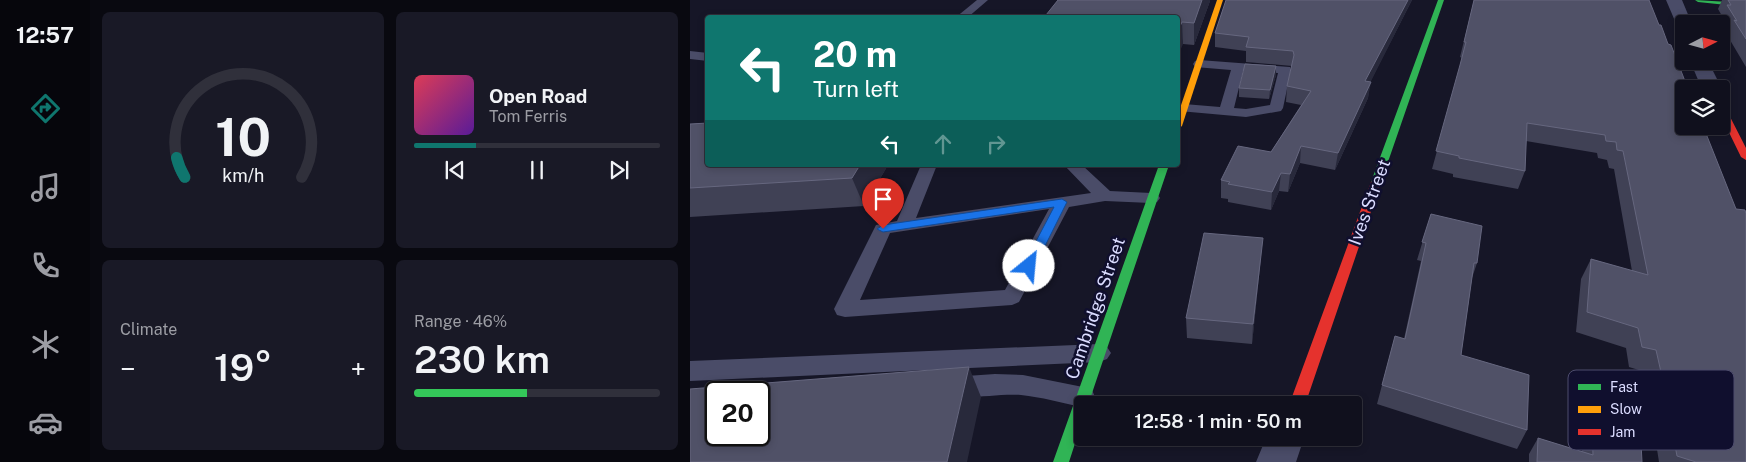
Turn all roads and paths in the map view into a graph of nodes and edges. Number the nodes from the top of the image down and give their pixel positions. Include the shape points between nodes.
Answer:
1 (983, 0) edge
2 (1220, 0) edge
3 (1441, 0) edge
4 (1674, 0) edge
5 (1698, 0) edge
6 (1746, 5) edge
7 (964, 15) edge
8 (1680, 15) edge
9 (691, 50) edge
10 (705, 56) edge
11 (1199, 64) junction
12 (1238, 66) junction
13 (1184, 108) junction
14 (1226, 112) junction
15 (1180, 120) edge
16 (1730, 125) edge
17 (1746, 157) edge
18 (928, 167) edge
19 (1074, 167) edge
20 (1163, 167) edge
21 (1104, 196) junction
22 (1151, 198) junction
23 (1062, 202) junction
24 (904, 225) junction
25 (1099, 353) junction
26 (690, 371) edge
27 (926, 390) edge
28 (1078, 396) edge
29 (1083, 396) edge
30 (1300, 396) edge
31 (1074, 424) edge
32 (1282, 446) edge
33 (1061, 462) edge
34 (1276, 462) edge

1 - 7 lane
2 - 11 street
3 - 30 street, Ives Street
4 - 8 street
5 - 6 street
9 - 10 lane
11 - 12 lane
11 - 13 street
12 - 14 lane
12 - 14 lane via 1285,70 1276,108 1246,113
13 - 14 lane
13 - 15 street
16 - 17 street
18 - 24 lane
19 - 21 lane
20 - 22 street, Cambridge Street
21 - 22 lane
21 - 23 lane
22 - 25 street, Cambridge Street
23 - 24 lane
23 - 24 lane via 1012,298 845,309 883,229
25 - 26 lane
25 - 29 street, Cambridge Street
27 - 28 lane via 1023,385
31 - 33 street, Cambridge Street
32 - 34 street

